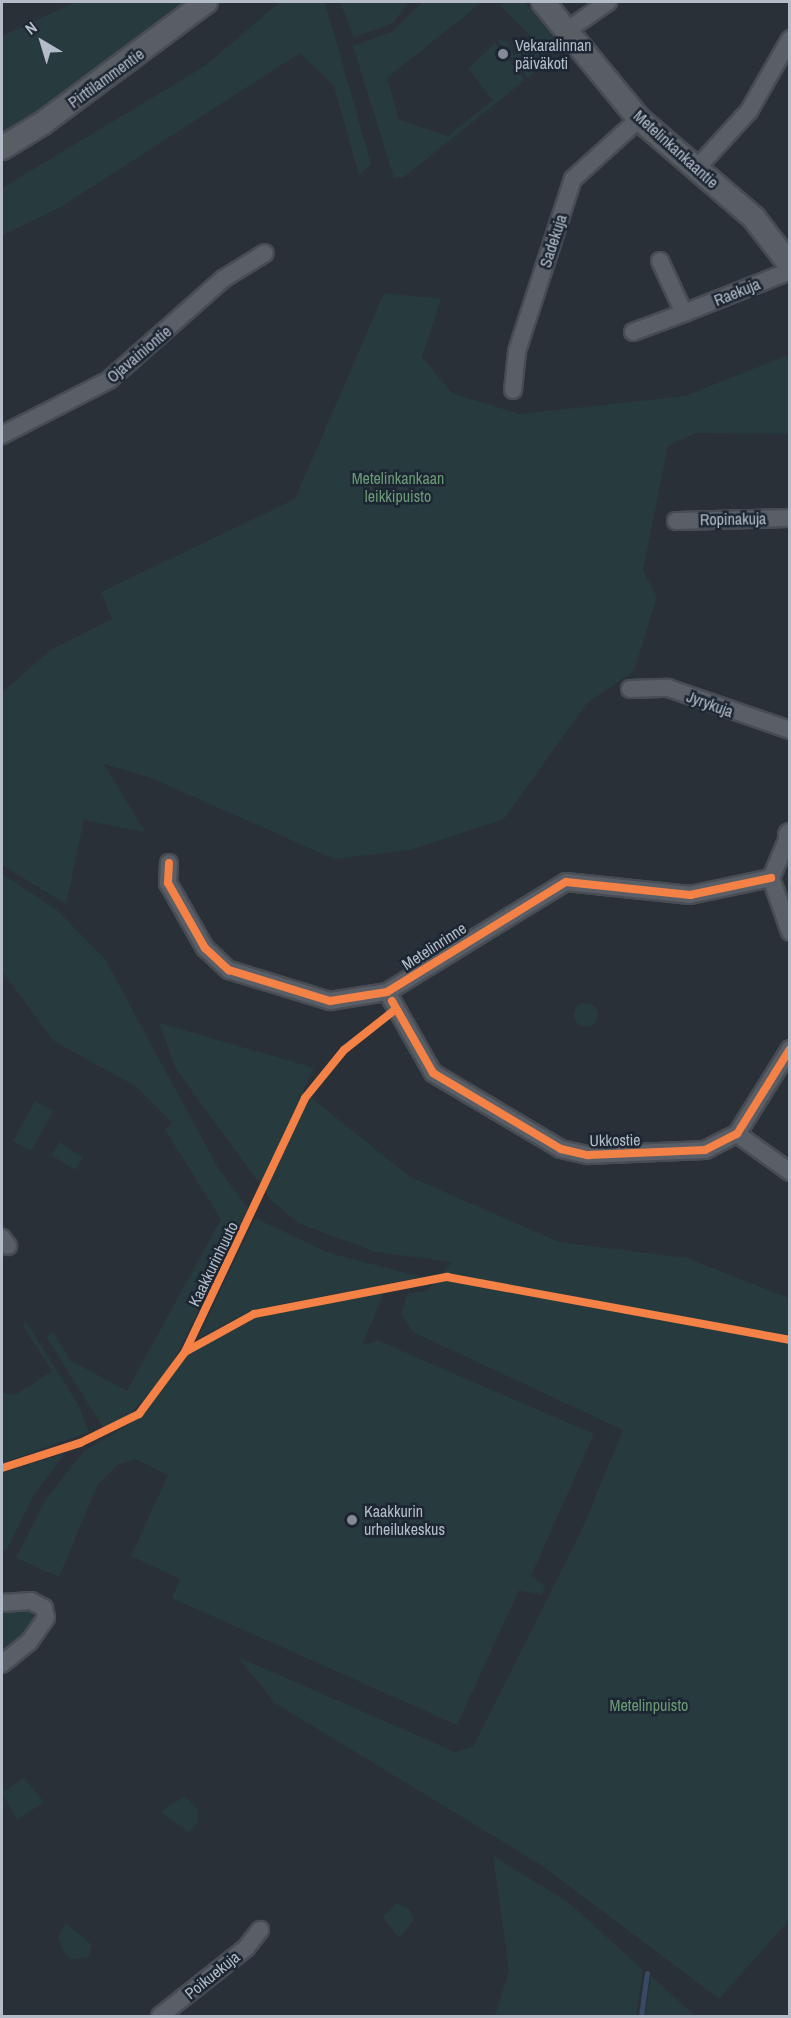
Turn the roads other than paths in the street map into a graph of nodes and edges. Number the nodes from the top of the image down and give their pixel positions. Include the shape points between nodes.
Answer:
1 (206, 2) edge
2 (543, 2) edge
3 (608, 2) edge
4 (566, 31) junction
5 (789, 39) edge
6 (639, 119) junction
7 (2, 148) edge
8 (696, 169) junction
9 (265, 253) dead end
10 (660, 261) dead end
11 (789, 265) edge
12 (684, 313) junction
13 (633, 332) dead end
14 (513, 390) dead end
15 (2, 435) edge
16 (789, 518) edge
17 (676, 521) dead end
18 (630, 689) dead end
19 (789, 730) edge
20 (789, 839) edge
21 (169, 863) dead end
22 (771, 878) junction
23 (789, 932) edge
24 (387, 992) junction
25 (789, 1049) edge
26 (737, 1134) junction
27 (789, 1172) edge
28 (2, 1603) edge
29 (2, 1664) edge
30 (260, 1930) dead end
31 (160, 2016) edge

1 - 7 street, Pirttilammentie via 43,123
2 - 4 street, Metelinkankaantie
3 - 4 street
4 - 6 street, Metelinkankaantie
5 - 8 street via 749,111
6 - 8 street, Metelinkankaantie
6 - 14 street, Sadekuja via 573,179 517,351
8 - 11 street, Metelinkankaantie via 754,218
9 - 15 street, Ojavainiontie via 224,279 109,381
10 - 12 street
11 - 12 street, Raekuja
12 - 13 street, Raekuja
16 - 17 street, Ropinakuja
18 - 19 street, Jyrykuja via 668,688
20 - 22 street
21 - 24 street, Metelinrinne via 168,883 205,948 229,970 330,1001
22 - 23 street
22 - 24 street, Metelinrinne via 690,895 566,882
24 - 26 street, Ukkostie via 433,1073 561,1149 588,1155 705,1150
25 - 26 street
26 - 27 street
28 - 29 street via 31,1601 44,1608 46,1618 35,1636
30 - 31 street, Poikuekuja via 246,1948

